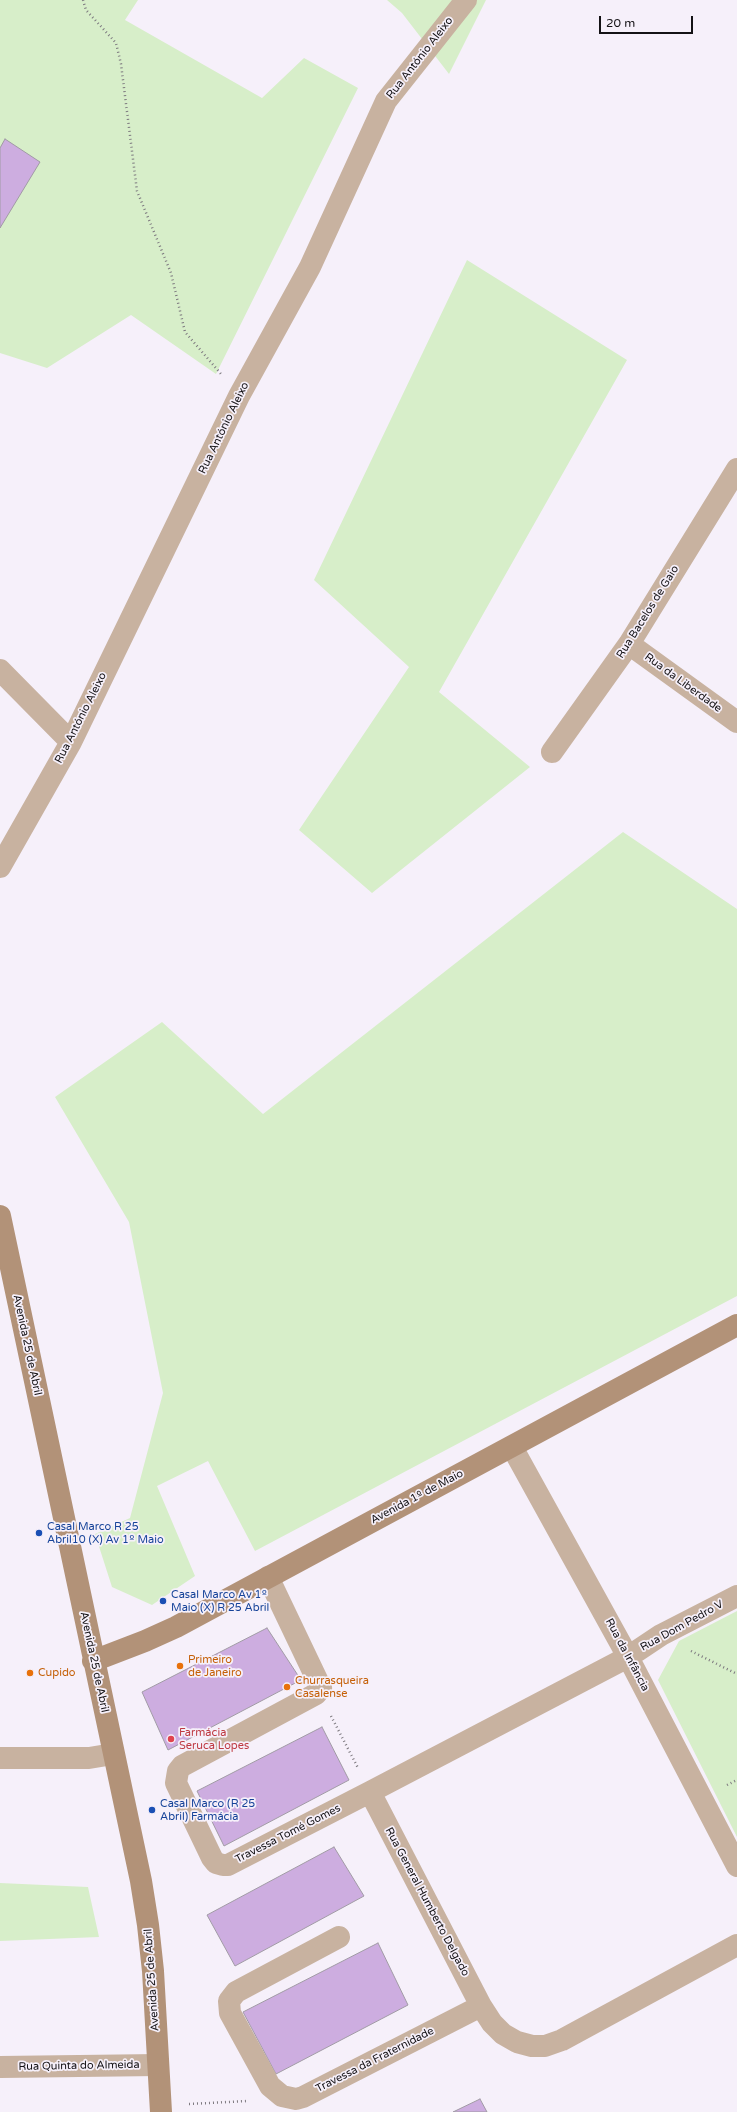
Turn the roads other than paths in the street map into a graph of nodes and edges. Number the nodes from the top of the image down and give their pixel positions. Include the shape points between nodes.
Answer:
1 (466, 0) edge
2 (737, 469) edge
3 (630, 644) junction
4 (0, 670) edge
5 (737, 722) edge
6 (71, 742) junction
7 (552, 752) dead end
8 (0, 867) edge
9 (0, 1216) edge
10 (5, 1269) edge
11 (737, 1325) edge
12 (512, 1447) junction
13 (268, 1577) junction
14 (737, 1596) edge
15 (628, 1657) junction
16 (93, 1660) junction
17 (114, 1754) junction
18 (0, 1758) edge
19 (370, 1792) junction
20 (737, 1866) edge
21 (339, 1937) dead end
22 (737, 1945) edge
23 (481, 2006) junction
24 (158, 2065) junction
25 (0, 2067) edge
26 (160, 2109) edge

1 - 6 street, Rua António Aleixo via 386,101 310,267 239,396
2 - 3 street, Rua Bacelos de Gaio
3 - 5 street, Rua da Liberdade
3 - 7 street, Rua Bacelos de Gaio
4 - 6 street
6 - 8 street, Rua António Aleixo
9 - 10 main road, Avenida 25 de Abril
10 - 16 main road, Avenida 25 de Abril
11 - 12 main road, Avenida 1º de Maio
12 - 13 main road, Avenida 1º de Maio
12 - 15 street, Rua da Infância
13 - 16 main road, Avenida 1º de Maio via 176,1627
13 - 19 street, Travessa Tomé Gomes via 320,1686 318,1692 182,1766 176,1783 212,1858 216,1863 223,1865 228,1865
14 - 15 street, Rua Dom Pedro V via 661,1635
15 - 19 street
15 - 20 street, Rua da Infância
16 - 17 main road, Avenida 25 de Abril
17 - 18 street via 89,1758
17 - 24 main road, Avenida 25 de Abril via 148,1925
19 - 23 street, Rua General Humberto Delgado
21 - 23 street, Travessa da Fraternidade via 236,1992 229,2001 230,2013 270,2086 282,2096 296,2099 304,2097
22 - 23 street, Rua General Humberto Delgado via 562,2040 545,2046 517,2042 503,2034
24 - 25 street, Rua Quinta do Almeida
24 - 26 main road, Avenida 25 de Abril

